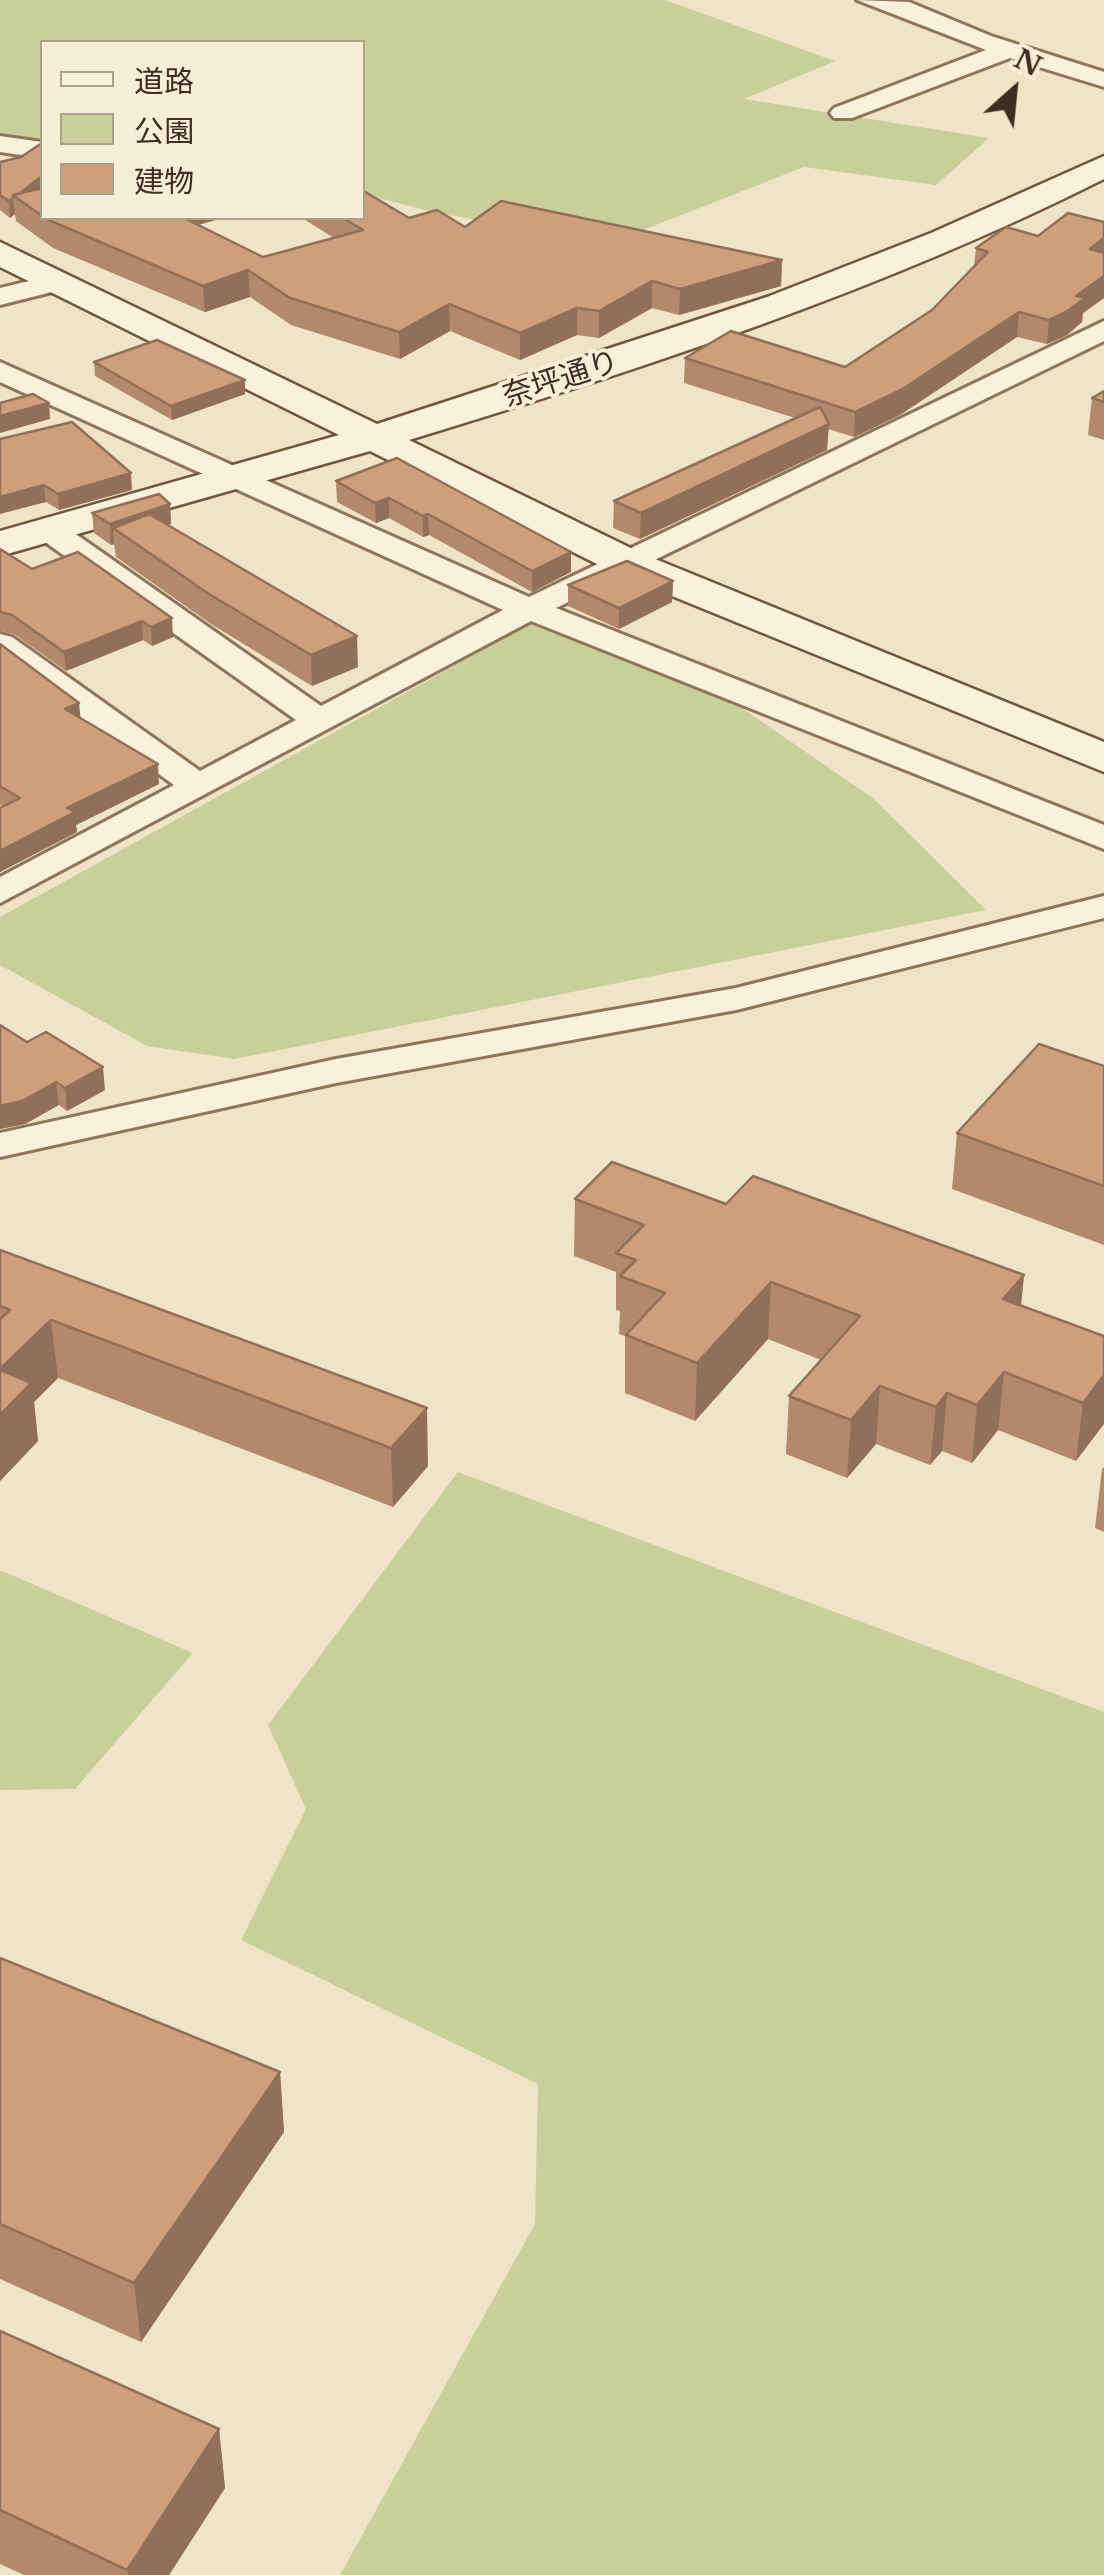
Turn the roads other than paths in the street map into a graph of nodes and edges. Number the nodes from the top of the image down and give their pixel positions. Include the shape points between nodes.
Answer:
1 (869, 0) edge
2 (1009, 50) junction
3 (1104, 80) edge
4 (843, 113) dead end
5 (0, 144) edge
6 (40, 150) edge
7 (1104, 166) edge
8 (0, 253) edge
9 (58, 282) junction
10 (0, 297) edge
11 (1104, 330) edge
12 (0, 371) edge
13 (104, 418) junction
14 (52, 432) edge
15 (380, 439) junction
16 (238, 478) junction
17 (50, 530) junction
18 (0, 544) edge
19 (628, 563) junction
20 (530, 609) junction
21 (0, 644) edge
22 (320, 721) junction
23 (1104, 758) edge
24 (198, 786) junction
25 (1104, 838) edge
26 (7, 880) edge
27 (1104, 906) edge
28 (0, 1145) edge

1 - 2 street
2 - 3 street
2 - 4 street
5 - 6 street
7 - 15 main road, 奈坪通り via 821,292
8 - 9 main road
9 - 10 street
9 - 15 main road
11 - 19 street
12 - 13 street
13 - 14 street
13 - 16 street
15 - 16 main road, 奈坪通り
15 - 19 main road
16 - 17 main road, 奈坪通り
16 - 20 street
17 - 18 main road, 奈坪通り
17 - 22 street
19 - 20 street
19 - 23 main road
20 - 22 street
20 - 25 street
21 - 24 street
22 - 24 street
24 - 26 street
27 - 28 street via 736,999 336,1071

